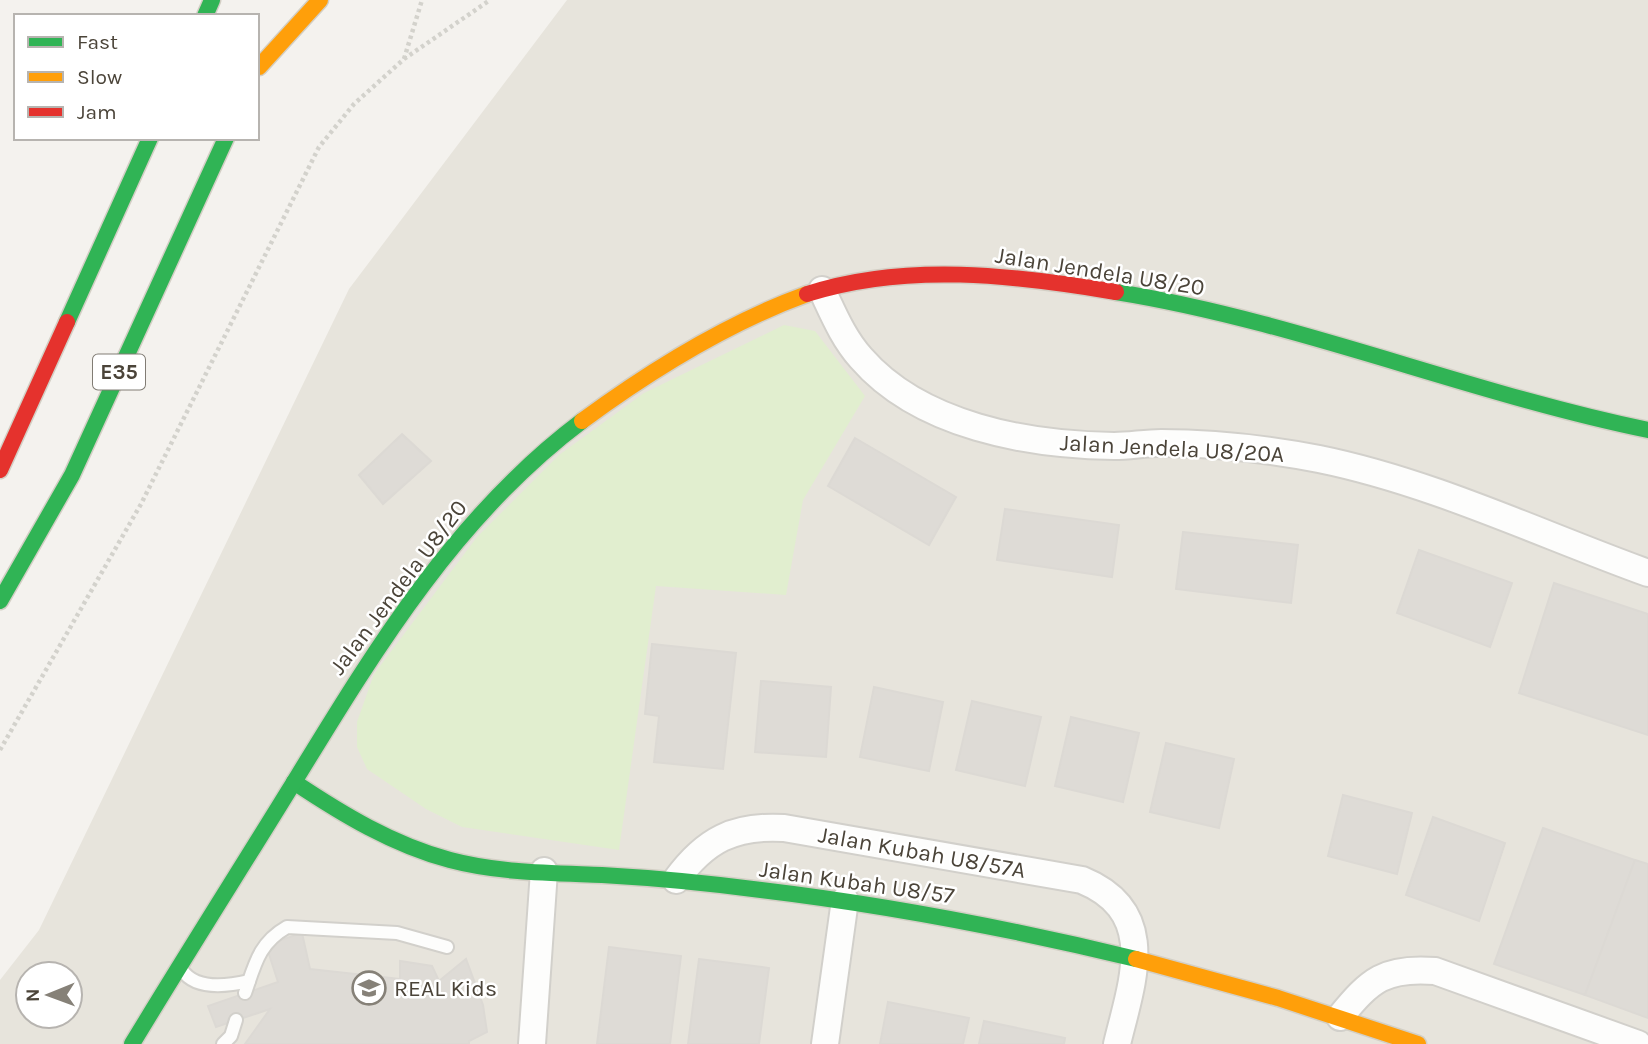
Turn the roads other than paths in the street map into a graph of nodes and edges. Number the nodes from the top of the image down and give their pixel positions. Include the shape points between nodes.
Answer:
1 (320, 0) edge
2 (285, 11) dead end
3 (259, 66) edge
4 (259, 67) edge
5 (149, 140) edge
6 (225, 140) edge
7 (822, 290) junction
8 (1648, 430) edge
9 (0, 470) edge
10 (1648, 573) edge
11 (0, 601) edge
12 (293, 782) junction
13 (544, 871) junction
14 (676, 880) junction
15 (845, 900) junction
16 (447, 947) dead end
17 (1137, 960) junction
18 (179, 967) junction
19 (1340, 1017) junction
20 (236, 1020) dead end
21 (132, 1044) edge
22 (223, 1044) edge
23 (532, 1044) edge
24 (825, 1044) edge
25 (1117, 1044) edge
26 (1419, 1044) edge
27 (1638, 1044) edge

1 - 4 main road
2 - 3 main road
5 - 9 main road
6 - 11 main road, E35 via 72,475
7 - 8 main road, Jalan Jendela U8/20 via 880,279 944,275 1017,278 1156,300 1241,317 1517,399
7 - 10 street, Jalan Jendela U8/20A via 860,358 916,402 952,418 1047,440 1113,446 1209,445 1320,459 1409,482
7 - 12 main road, Jalan Jendela U8/20 via 738,326 650,374 568,432 521,474 481,513 421,587 347,691
12 - 13 main road, Jalan Kubah U8/57 via 350,821 430,854 493,867
12 - 18 main road, Jalan Jendela U8/20
13 - 14 main road, Jalan Kubah U8/57
13 - 23 street
14 - 15 main road, Jalan Kubah U8/57
14 - 17 street, Jalan Kubah U8/57A via 693,856 733,833 757,826 797,830 1083,880 1116,901 1135,936
15 - 17 main road, Jalan Kubah U8/57 via 993,924
15 - 24 street
16 - 18 lane via 397,933 287,926 262,948 247,987 194,981
17 - 19 main road, Jalan Kubah U8/57
17 - 25 street
18 - 21 main road, Jalan Jendela U8/20
19 - 26 main road, Jalan Kubah U8/57
19 - 27 street via 1362,990 1388,972 1435,971
20 - 22 lane

